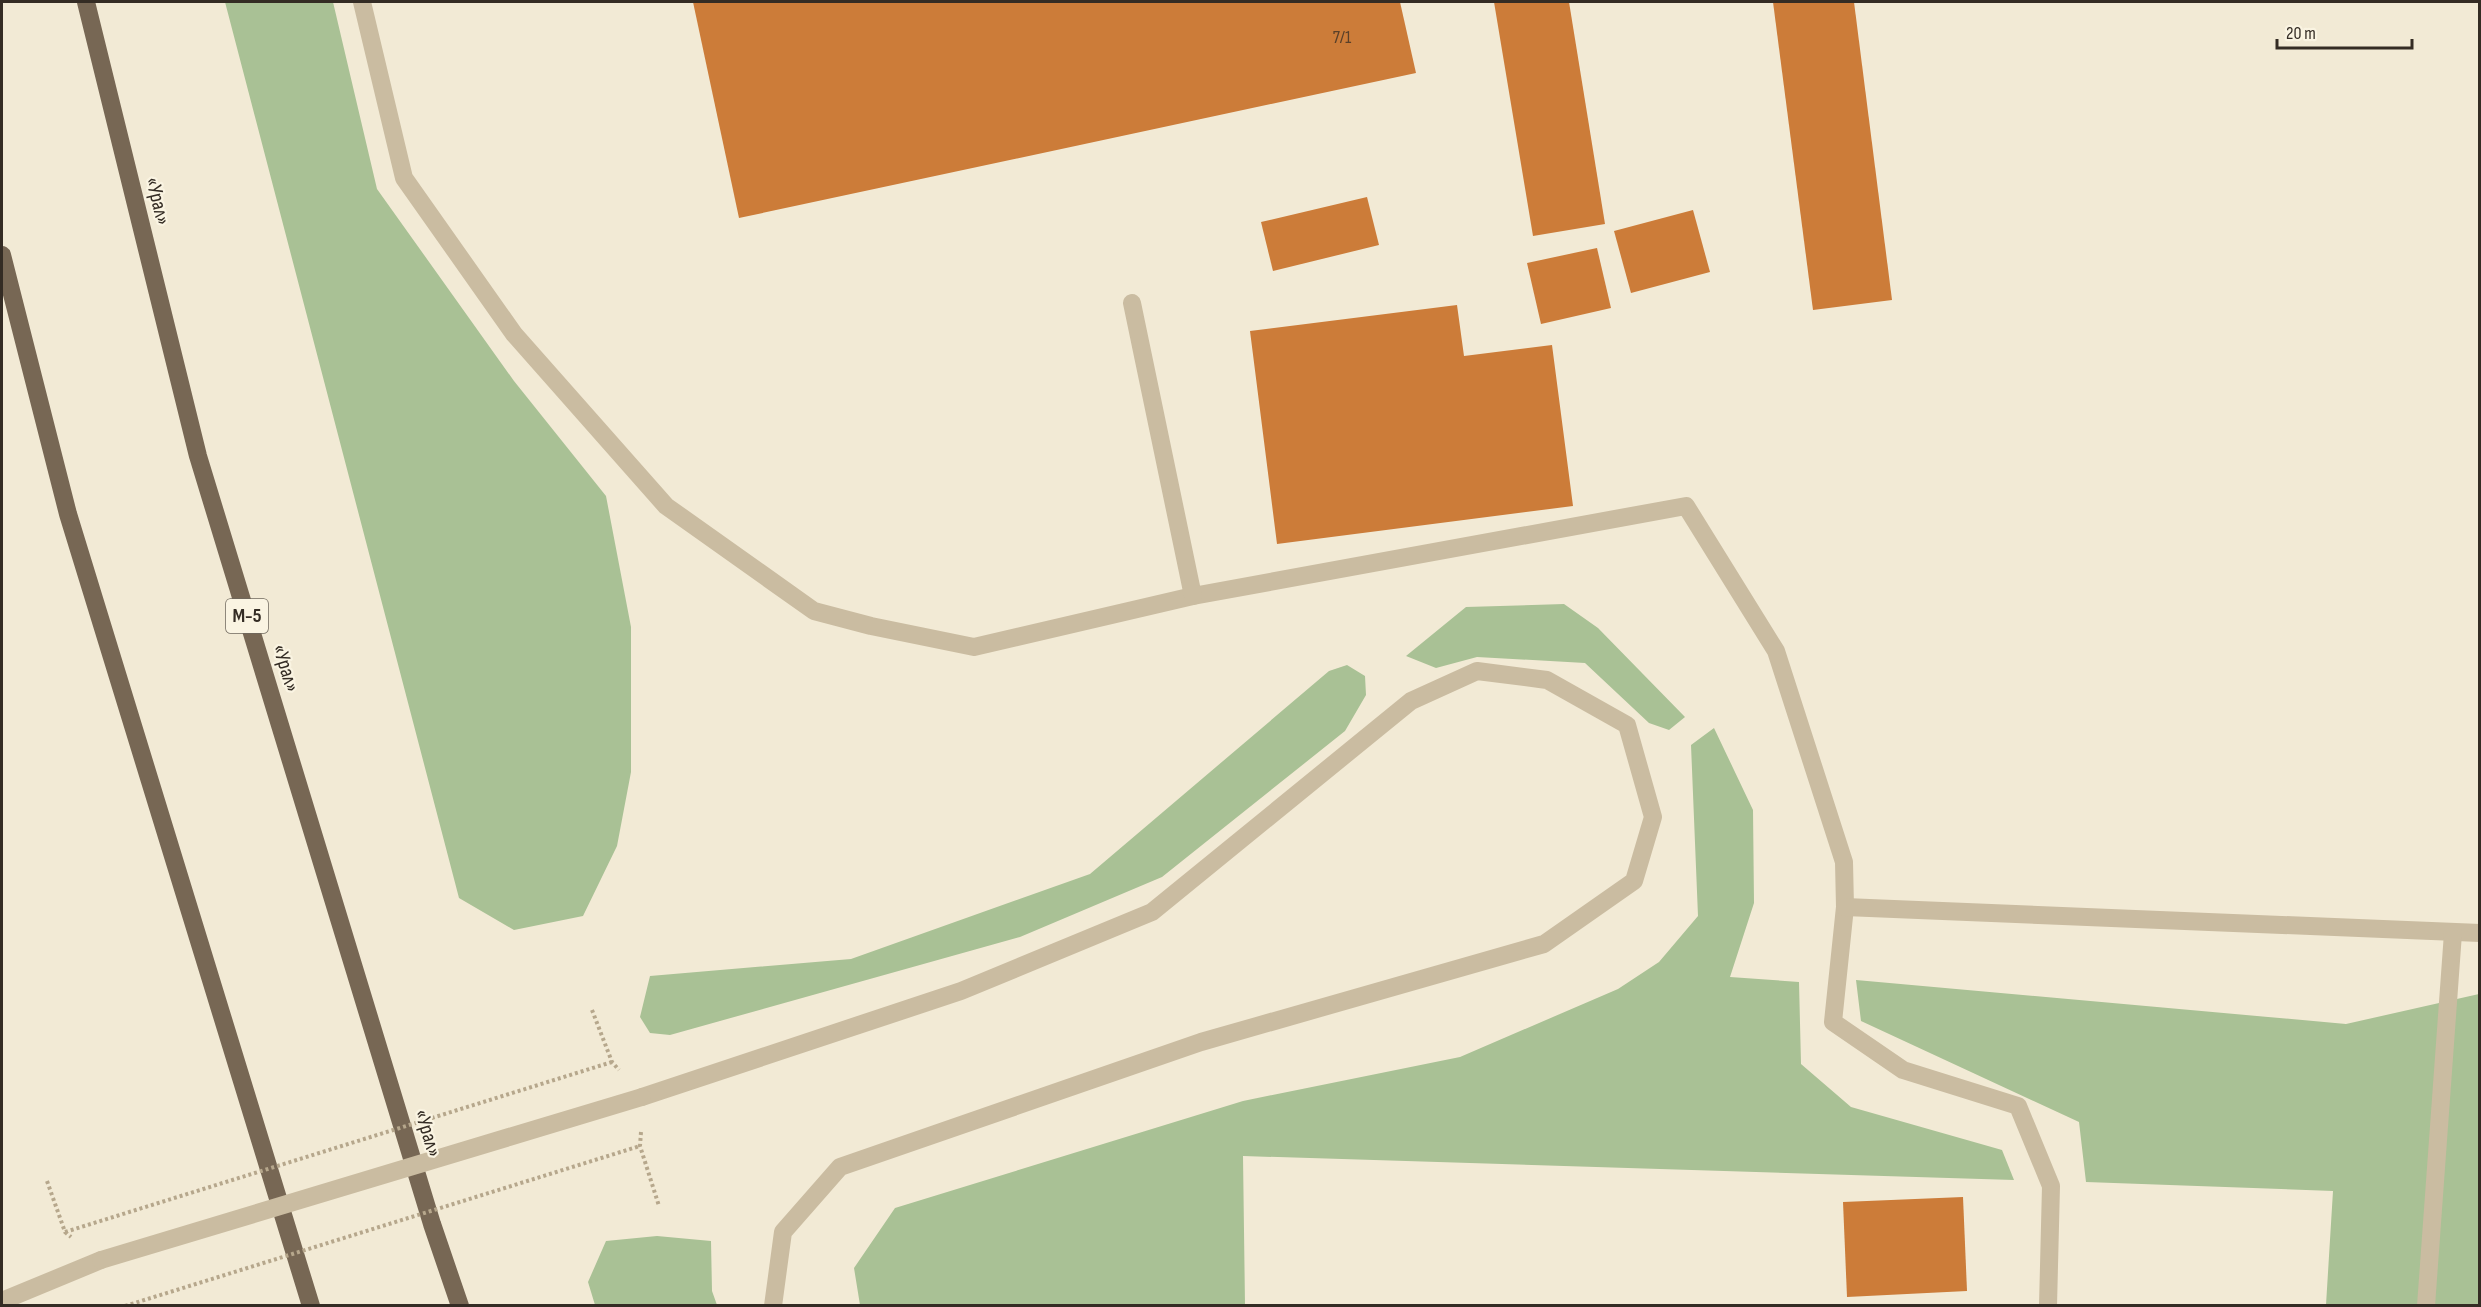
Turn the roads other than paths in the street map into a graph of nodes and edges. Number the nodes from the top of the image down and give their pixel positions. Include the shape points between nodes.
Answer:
1 (86, 2) edge
2 (362, 2) edge
3 (2, 255) edge
4 (1132, 303) dead end
5 (1193, 596) junction
6 (1845, 907) junction
7 (2453, 933) junction
8 (2480, 933) edge
9 (2, 1301) edge
10 (311, 1305) edge
11 (460, 1305) edge
12 (773, 1305) edge
13 (2048, 1305) edge
14 (2426, 1305) edge

1 - 11 main road, «Урал» / М-5 via 198,456
2 - 5 lane via 404,178 514,334 666,506 814,611 974,647
3 - 10 main road via 68,514
4 - 5 lane
5 - 6 lane via 1686,506 1776,651 1844,862
6 - 7 lane
6 - 13 lane via 1833,1022 1903,1070 2018,1106 2051,1186
7 - 8 lane
7 - 14 lane
9 - 12 lane, bridge via 101,1260 642,1097 961,991 1152,912 1411,701 1477,671 1547,680 1627,725 1653,817 1634,881 1544,944 1201,1042 840,1167 783,1232

